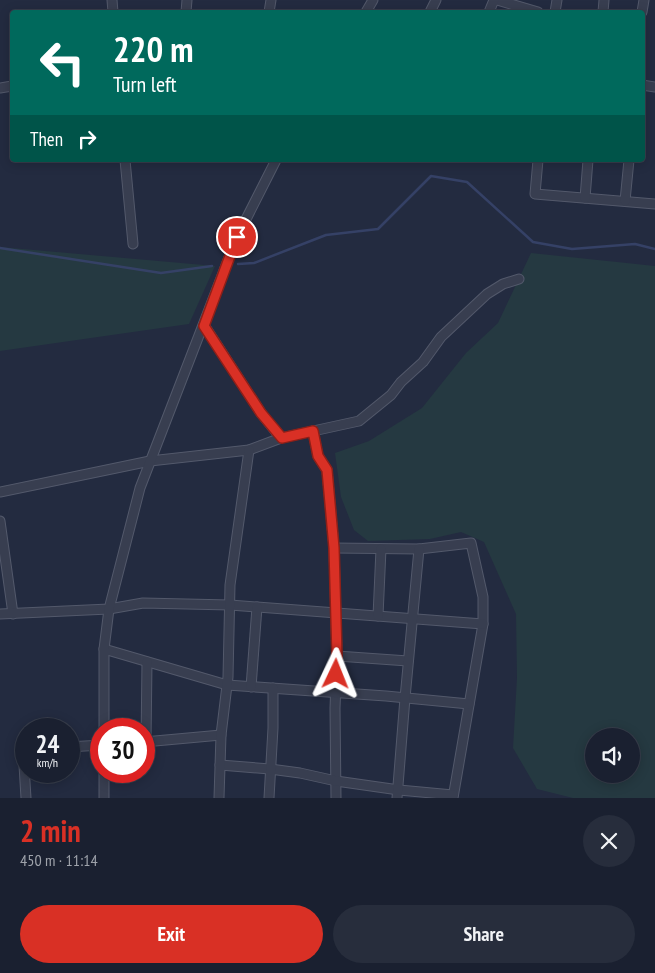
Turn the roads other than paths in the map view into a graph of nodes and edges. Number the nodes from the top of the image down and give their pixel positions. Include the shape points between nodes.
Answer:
1 (496, 0) edge
2 (531, 10) edge
3 (125, 162) edge
4 (275, 162) edge
5 (535, 162) edge
6 (588, 162) edge
7 (629, 162) edge
8 (585, 198) junction
9 (625, 201) junction
10 (655, 204) edge
11 (132, 244) dead end
12 (519, 279) dead end
13 (204, 326) junction
14 (313, 431) junction
15 (282, 438) junction
16 (249, 450) junction
17 (150, 462) junction
18 (0, 492) edge
19 (0, 521) edge
20 (334, 548) junction
21 (381, 549) junction
22 (419, 549) junction
23 (230, 605) junction
24 (258, 607) junction
25 (108, 609) junction
26 (336, 612) junction
27 (0, 614) edge
28 (13, 614) junction
29 (378, 616) junction
30 (412, 618) junction
31 (483, 624) junction
32 (104, 649) junction
33 (337, 656) junction
34 (408, 661) junction
35 (147, 662) junction
36 (227, 685) junction
37 (251, 687) junction
38 (273, 688) junction
39 (335, 693) junction
40 (405, 698) junction
41 (469, 704) junction
42 (104, 718) edge
43 (146, 718) edge
44 (221, 735) junction
45 (155, 741) edge
46 (220, 765) junction
47 (270, 769) junction
48 (336, 782) junction
49 (25, 783) edge
50 (104, 783) edge
51 (398, 794) edge
52 (453, 797) edge
53 (26, 798) edge
54 (104, 798) edge
55 (218, 798) edge
56 (269, 798) edge
57 (336, 798) edge

1 - 2 street
3 - 11 street
4 - 13 street via 237,237
5 - 8 street via 534,194
6 - 8 street
7 - 9 street
8 - 9 street
9 - 10 street
12 - 14 street via 487,294 441,337 423,362 391,395 358,421
13 - 15 street via 261,413
13 - 17 street
14 - 15 street
14 - 20 street via 318,456 327,470
15 - 16 street
16 - 17 street
16 - 23 street
17 - 18 street
17 - 25 street
19 - 28 street
20 - 21 street
20 - 26 street
21 - 22 street
21 - 29 street
22 - 30 street
22 - 31 street via 471,543 483,597
23 - 24 street
23 - 25 street via 143,603
23 - 36 street
24 - 26 street
24 - 37 street
25 - 28 street
25 - 32 street
26 - 29 street
26 - 33 street
27 - 28 street
29 - 30 street
30 - 31 street
30 - 34 street
31 - 41 street
32 - 35 street
32 - 42 street
33 - 34 street
33 - 39 street
34 - 40 street
35 - 36 street
35 - 43 street
36 - 37 street
36 - 44 street
37 - 38 street
38 - 39 street
38 - 47 street
39 - 40 street
39 - 48 street
40 - 41 street
40 - 51 street
41 - 52 street
44 - 45 street
44 - 46 street
46 - 47 street
46 - 55 street
47 - 48 street
47 - 56 street
48 - 51 street
48 - 57 street
49 - 53 street
50 - 54 street
51 - 52 street

